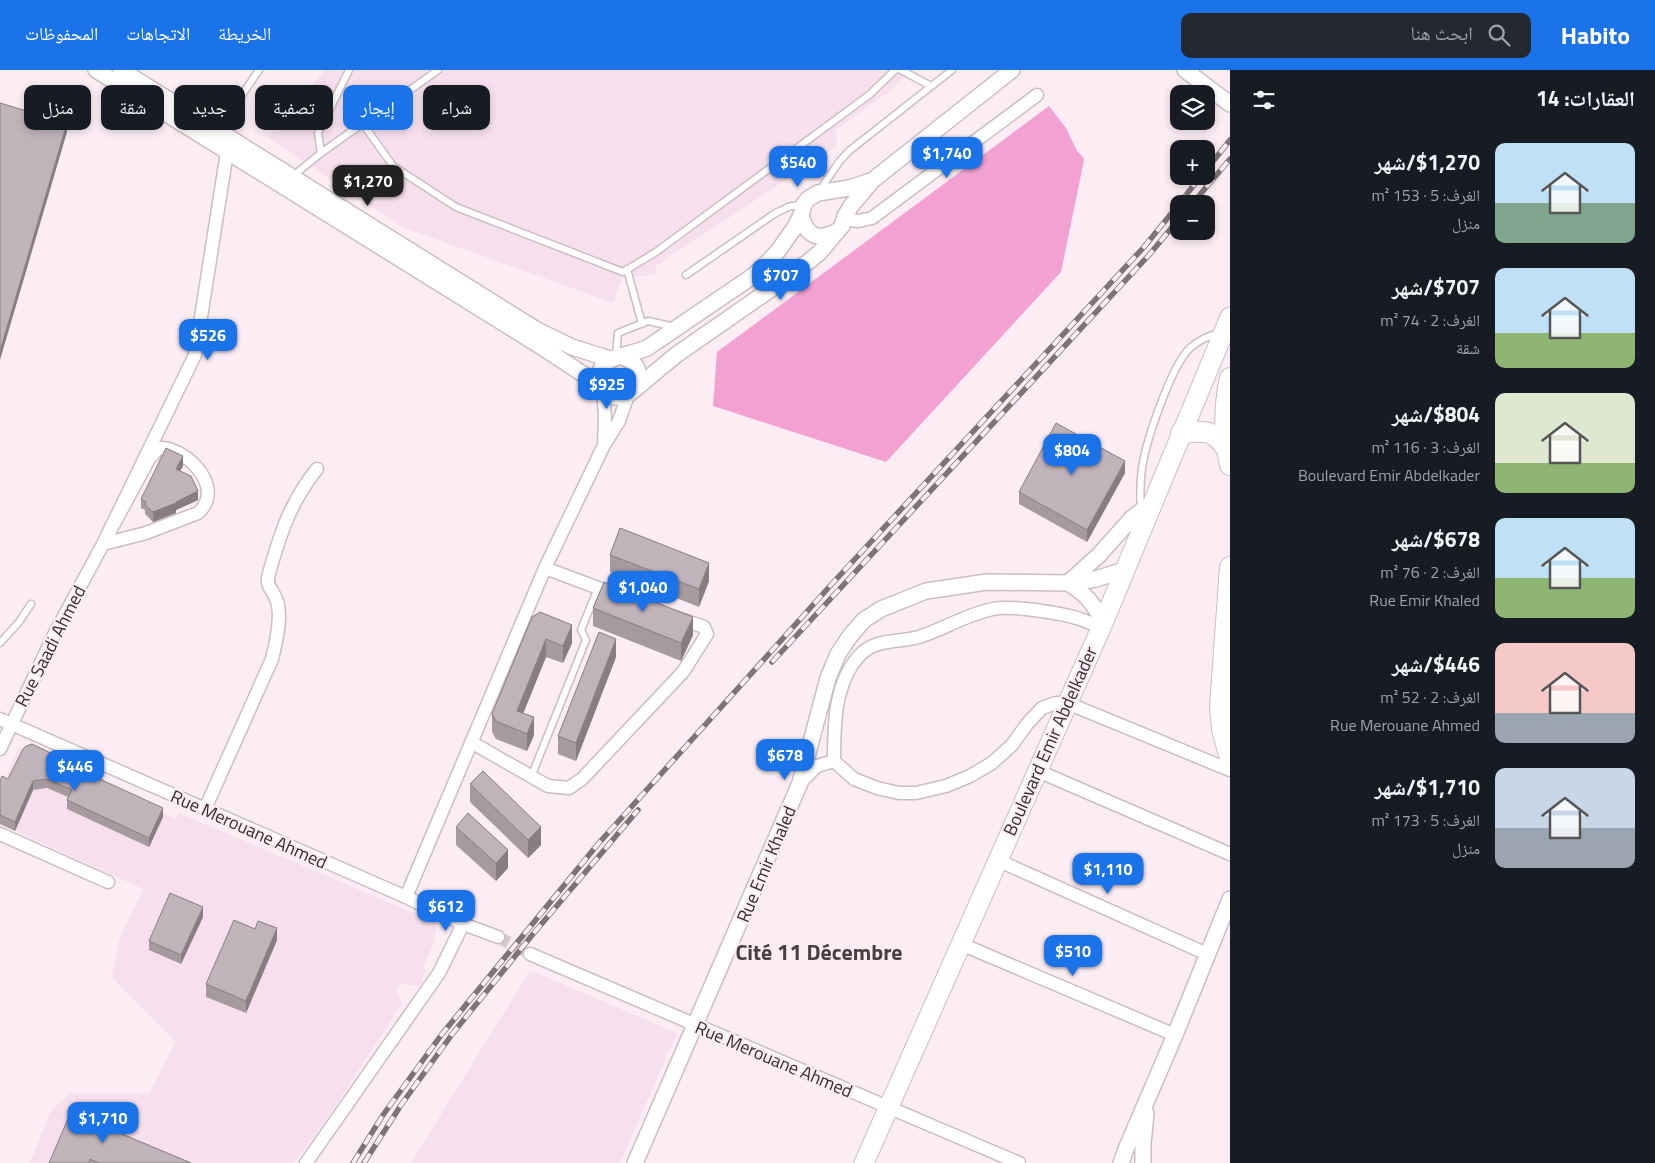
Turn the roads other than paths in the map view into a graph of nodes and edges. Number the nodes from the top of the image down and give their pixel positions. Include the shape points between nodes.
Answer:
1 (96, 70) edge
2 (121, 70) edge
3 (259, 70) edge
4 (348, 70) edge
5 (438, 70) edge
6 (895, 70) edge
7 (901, 70) edge
8 (952, 70) edge
9 (1012, 70) edge
10 (1185, 70) edge
11 (931, 86) junction
12 (413, 88) edge
13 (245, 90) edge
14 (1036, 95) dead end
15 (174, 103) edge
16 (1230, 104) edge
17 (218, 130) edge
18 (354, 130) edge
19 (367, 130) edge
20 (228, 152) junction
21 (321, 153) junction
22 (292, 177) junction
23 (873, 180) junction
24 (822, 193) junction
25 (803, 210) junction
26 (842, 222) junction
27 (627, 269) junction
28 (686, 275) dead end
29 (642, 324) junction
30 (1227, 325) edge
31 (678, 328) junction
32 (616, 357) junction
33 (1230, 378) edge
34 (602, 387) junction
35 (632, 391) junction
36 (1181, 433) junction
37 (604, 445) junction
38 (1228, 458) edge
39 (316, 469) dead end
40 (1148, 506) junction
41 (102, 544) junction
42 (1230, 567) edge
43 (545, 568) junction
44 (1124, 570) junction
45 (1068, 583) junction
46 (598, 588) junction
47 (633, 601) edge
48 (31, 604) dead end
49 (667, 614) edge
50 (1102, 626) junction
51 (0, 643) edge
52 (1067, 703) junction
53 (6, 721) edge
54 (471, 742) junction
55 (0, 749) edge
56 (1230, 758) edge
57 (834, 761) junction
58 (1230, 770) edge
59 (1038, 771) junction
60 (531, 776) junction
61 (800, 783) junction
62 (205, 809) junction
63 (0, 834) edge
64 (1230, 854) edge
65 (997, 860) junction
66 (108, 882) dead end
67 (406, 897) junction
68 (1230, 899) edge
69 (463, 924) junction
70 (498, 938) tunnel mouth
71 (961, 944) junction
72 (530, 954) tunnel mouth
73 (1208, 954) junction
74 (696, 1026) junction
75 (1175, 1035) junction
76 (1149, 1094) junction
77 (888, 1106) junction
78 (306, 1163) edge
79 (635, 1163) edge
80 (864, 1163) edge
81 (1018, 1163) edge
82 (1121, 1163) edge
83 (1126, 1163) edge
84 (1137, 1163) edge
85 (1143, 1163) edge

1 - 20 street
2 - 15 street
3 - 13 lane
4 - 21 lane via 318,133
5 - 12 lane
6 - 27 lane via 861,101 656,252
7 - 11 lane
8 - 11 lane
9 - 23 street
10 - 16 street
11 - 24 lane via 849,151
14 - 26 street via 872,218
17 - 22 street
18 - 21 lane
19 - 27 lane via 393,166 456,207 623,272
20 - 34 street
20 - 41 street via 196,355
21 - 22 lane
22 - 32 street via 537,330 572,347
23 - 24 street
23 - 26 street
24 - 25 street via 808,199
24 - 26 street via 837,198 844,210
25 - 26 street via 803,224 814,235 830,236
25 - 28 lane via 788,207 774,214
25 - 31 street via 778,251 760,270
26 - 35 street via 819,253 797,271 697,340
27 - 29 lane
29 - 31 lane via 648,321
29 - 32 lane via 618,333
30 - 36 main road, Boulevard Emir Abdelkader
30 - 40 lane via 1189,348 1178,364 1145,452 1141,481
31 - 32 street via 647,348
32 - 34 street via 600,370
32 - 35 street via 634,363 637,368 639,374
33 - 38 highway via 1227,393
34 - 35 street via 614,397 622,397
34 - 37 street
35 - 37 street
36 - 38 highway via 1212,434 1220,439
36 - 40 main road, Boulevard Emir Abdelkader
37 - 43 street
39 - 62 street via 290,508 268,577 268,588 277,600 278,610 272,659
40 - 44 main road, Boulevard Emir Abdelkader
40 - 45 street
41 - 41 street, Rue Saadi Ahmed via 146,533 198,513 208,495 206,482 198,468 178,452 169,448 158,449 149,459
41 - 53 street, Rue Saadi Ahmed
42 - 56 highway via 1220,707
43 - 46 street
43 - 54 street
44 - 45 street, Rue Emir Khaled
44 - 50 main road, Boulevard Emir Abdelkader
45 - 50 street via 1086,595 1099,614
45 - 61 street, Rue Emir Khaled via 987,582 926,591 881,609 864,620 838,654 828,678
46 - 47 street
46 - 60 lane via 581,630 586,640
48 - 51 lane
49 - 60 street via 704,627 707,634 683,672 582,779 568,788 548,786
50 - 52 main road, Boulevard Emir Abdelkader
50 - 57 street via 1079,618 995,608 917,637 872,645 859,656 841,691 834,729
52 - 57 street via 1042,708 1012,745 992,763 946,786 916,793 899,793 854,779
52 - 58 street
52 - 59 main road, Boulevard Emir Abdelkader
53 - 55 street, Rue Saadi Ahmed
53 - 62 street, Rue Merouane Ahmed
54 - 60 street
54 - 67 street
57 - 61 street via 817,766
59 - 64 street
59 - 65 main road, Boulevard Emir Abdelkader
61 - 74 street, Rue Emir Khaled
62 - 67 street, Rue Merouane Ahmed
63 - 66 street
65 - 71 main road, Boulevard Emir Abdelkader
65 - 73 street
67 - 69 street, Rue Merouane Ahmed
68 - 73 street
69 - 70 street, Rue Merouane Ahmed
69 - 78 street via 438,973
71 - 75 street
71 - 77 main road, Boulevard Emir Abdelkader
72 - 74 street, Rue Merouane Ahmed
73 - 75 street
74 - 77 street, Rue Merouane Ahmed
74 - 79 street, Rue Emir Khaled
75 - 76 street
76 - 82 street
76 - 85 street
77 - 80 main road, Boulevard Emir Abdelkader
77 - 81 street, Rue Merouane Ahmed
83 - 84 street

